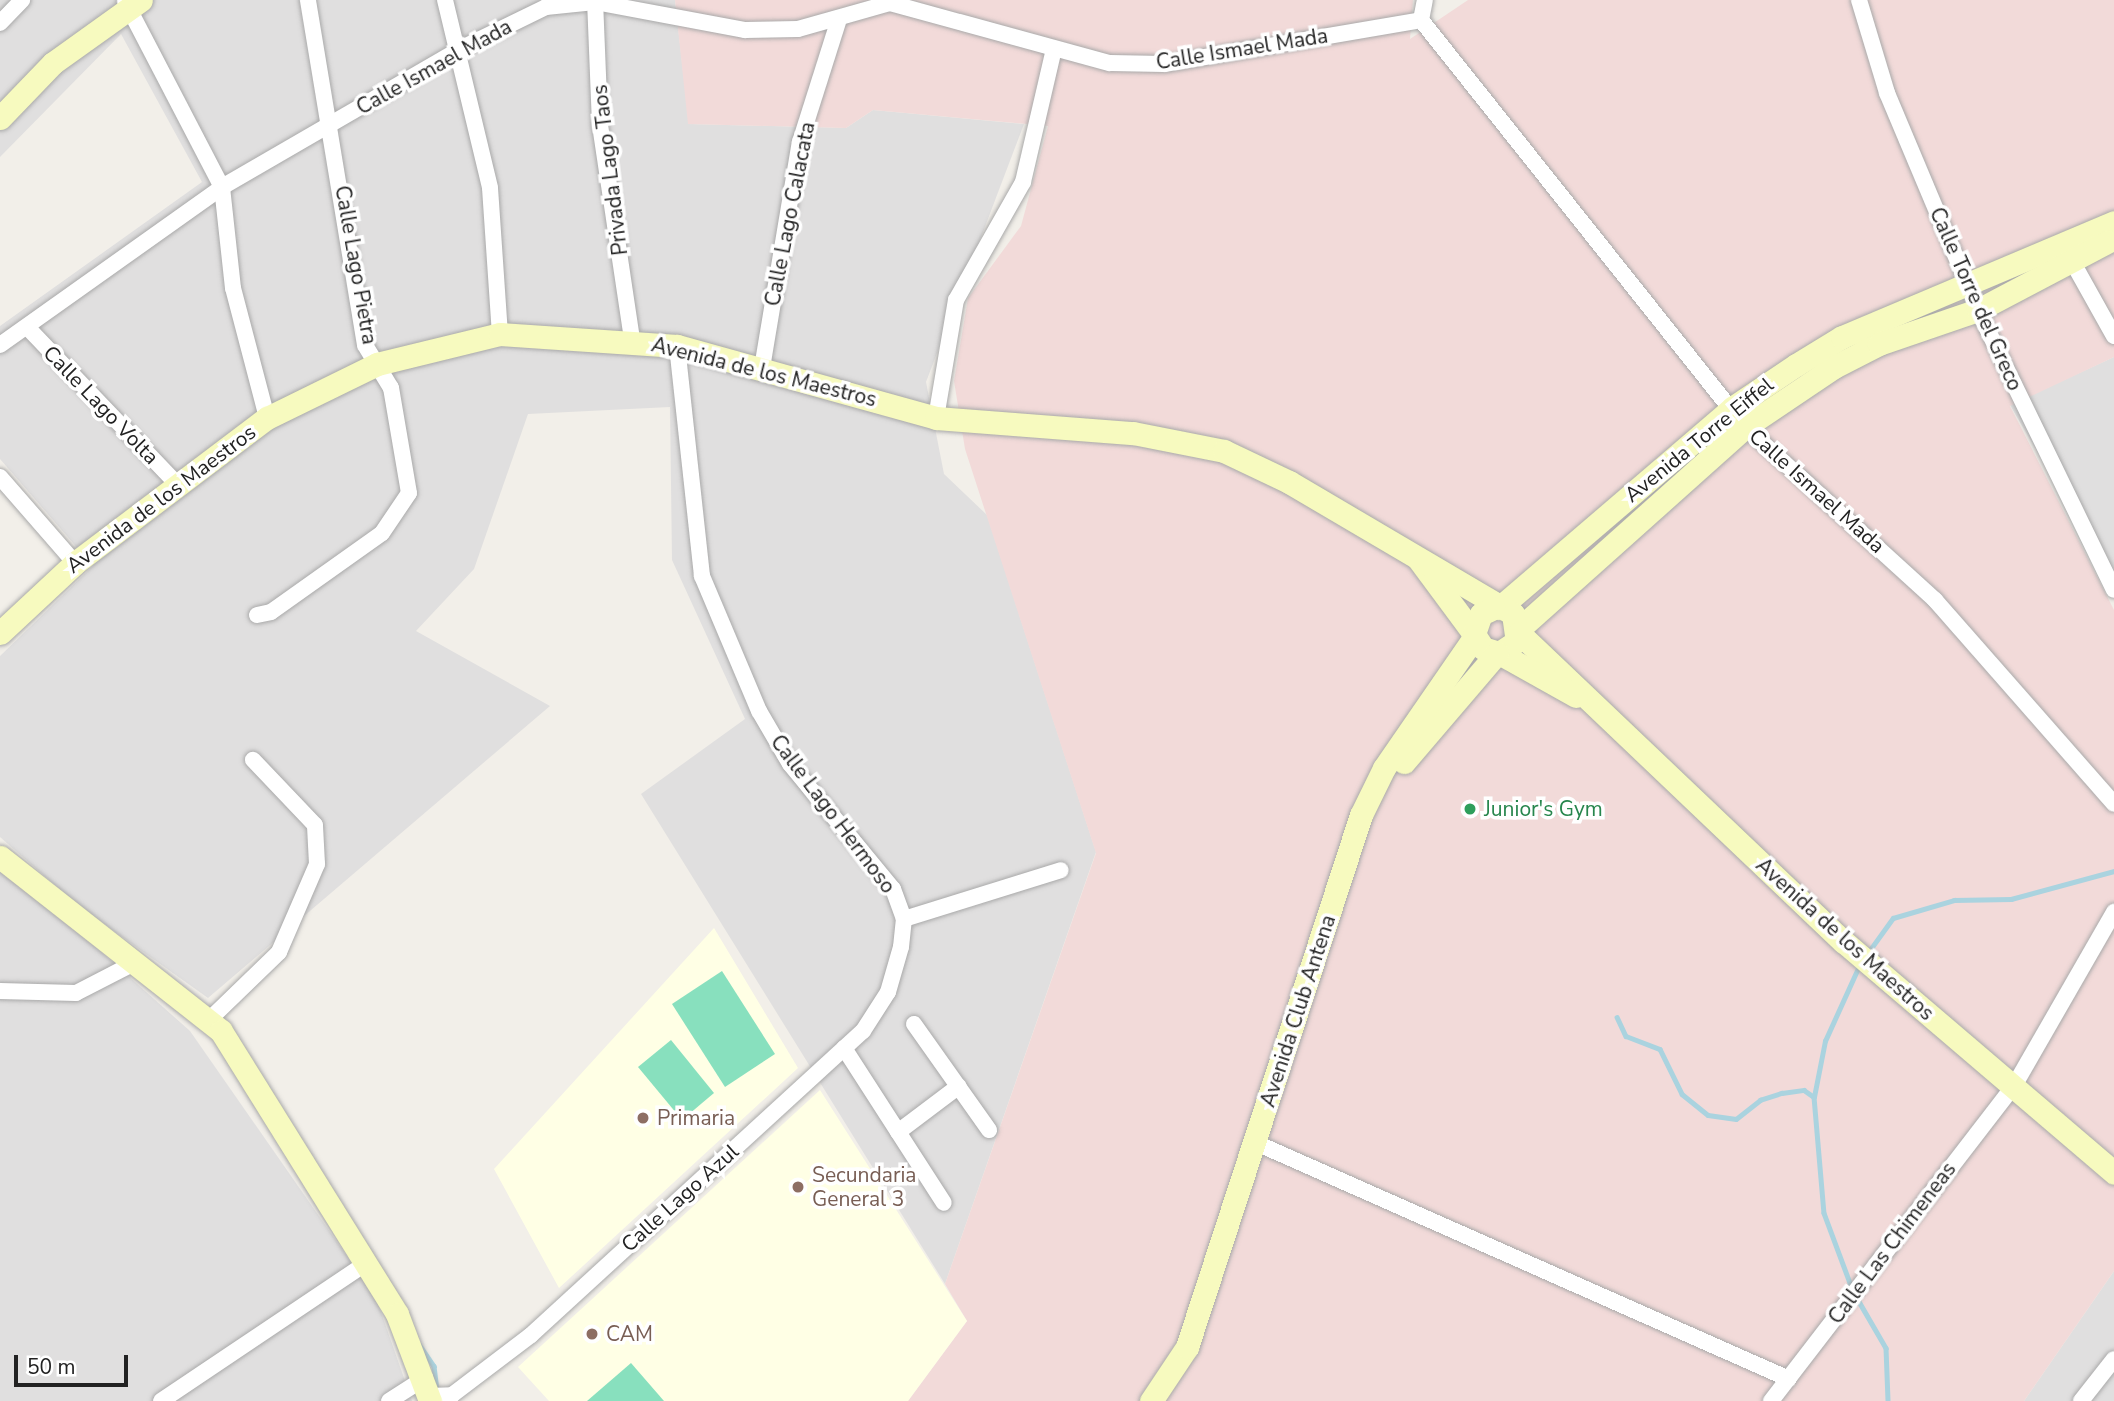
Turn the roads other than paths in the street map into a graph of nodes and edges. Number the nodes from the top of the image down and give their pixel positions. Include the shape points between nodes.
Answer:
1 (22, 0) edge
2 (308, 0) edge
3 (445, 0) edge
4 (1859, 0) edge
5 (595, 1) edge
6 (890, 1) edge
7 (1425, 1) edge
8 (132, 3) edge
9 (1421, 20) junction
10 (838, 22) junction
11 (0, 23) edge
12 (460, 49) junction
13 (1054, 50) junction
14 (0, 118) edge
15 (333, 124) junction
16 (222, 187) junction
17 (2114, 222) edge
18 (2114, 238) edge
19 (2072, 261) junction
20 (1968, 286) junction
21 (1978, 310) junction
22 (27, 327) junction
23 (500, 334) junction
24 (2114, 336) edge
25 (632, 340) junction
26 (0, 345) edge
27 (677, 346) junction
28 (377, 364) junction
29 (762, 368) junction
30 (267, 418) junction
31 (936, 418) junction
32 (1738, 418) junction
33 (0, 477) edge
34 (175, 482) junction
35 (1419, 560) junction
36 (75, 562) junction
37 (2114, 590) edge
38 (1496, 608) junction
39 (257, 615) dead end
40 (1519, 631) junction
41 (0, 633) edge
42 (1474, 635) junction
43 (1498, 653) junction
44 (1582, 699) junction
45 (253, 760) dead end
46 (2114, 804) edge
47 (0, 858) edge
48 (1061, 870) dead end
49 (2114, 912) edge
50 (904, 919) junction
51 (136, 962) junction
52 (0, 991) edge
53 (211, 1018) junction
54 (914, 1024) dead end
55 (844, 1048) junction
56 (958, 1086) junction
57 (2014, 1086) junction
58 (989, 1130) dead end
59 (898, 1132) junction
60 (1263, 1146) junction
61 (2114, 1173) edge
62 (944, 1203) dead end
63 (365, 1264) junction
64 (2114, 1359) edge
65 (1789, 1378) junction
66 (439, 1394) edge
67 (161, 1401) edge
68 (389, 1401) edge
69 (1151, 1401) edge
70 (1163, 1401) edge
71 (1771, 1401) edge
72 (2081, 1401) edge

1 - 11 street
2 - 15 street, Calle Lago Pietra
3 - 12 street
4 - 20 street, Calle Torre del Greco via 1887,93
5 - 10 street, Calle Ismael Mada via 745,30
5 - 12 street, Calle Ismael Mada via 546,7
5 - 25 street, Privada Lago Taos via 600,125
6 - 10 street, Calle Ismael Mada
6 - 13 street, Calle Ismael Mada
7 - 9 street
8 - 14 street via 53,64
8 - 16 street
9 - 13 street, Calle Ismael Mada via 1164,64 1110,63
9 - 32 street, Calle Ismael Mada
10 - 29 street, Calle Lago Calacata via 800,142
12 - 15 street, Calle Ismael Mada
12 - 23 street via 490,188
13 - 31 street via 1023,182 956,300
15 - 16 street, Calle Ismael Mada
15 - 28 street, Calle Lago Pietra via 360,320
16 - 22 street, Calle Ismael Mada
16 - 30 street via 233,288
17 - 20 street, Avenida Torre Eiffel
18 - 19 street, Avenida Torre Eiffel
19 - 21 street, Avenida Torre Eiffel
19 - 24 street
20 - 21 street, Calle Torre del Greco
20 - 32 street, Avenida Torre Eiffel via 1842,337
21 - 32 street, Avenida Torre Eiffel via 1879,344
21 - 37 street, Calle Torre del Greco
22 - 26 street, Calle Ismael Mada
22 - 34 street, Calle Lago Volta
23 - 25 street, Avenida de los Maestros
23 - 28 street, Avenida de los Maestros
25 - 27 street, Avenida de los Maestros
27 - 29 street, Avenida de los Maestros
27 - 50 street, Calle Lago Hermoso via 702,576 759,711 790,764 893,890
28 - 30 street, Avenida de los Maestros
28 - 39 street, Calle Lago Pietra via 391,388 409,469 401,512 271,612
29 - 31 street, Avenida de los Maestros
30 - 34 street, Avenida de los Maestros
31 - 35 street, Avenida de los Maestros via 1133,433 1224,451
32 - 38 street, Avenida Torre Eiffel
32 - 40 street, Avenida Torre Eiffel
32 - 46 street, Calle Ismael Mada via 1935,600
33 - 36 street
34 - 36 street, Avenida de los Maestros
35 - 38 street, Avenida de los Maestros
35 - 42 street, Avenida de los Maestros
36 - 41 street, Avenida de los Maestros
38 - 40 street via 1513,614
38 - 42 street via 1481,614
40 - 43 street via 1512,647
40 - 44 street, Avenida de los Maestros
42 - 43 street via 1483,648
42 - 69 street, Avenida Club Antena via 1384,768 1361,815 1200,1310 1186,1347
43 - 44 street, Avenida de los Maestros
43 - 60 street, Avenida Club Antena via 1417,744 1385,797 1354,866
44 - 57 street, Avenida de los Maestros via 1843,942
45 - 53 street via 315,825 317,864 279,951
47 - 51 street
48 - 50 street
49 - 57 street, Calle Las Chimeneas
50 - 55 street, Calle Lago Azul via 888,992
51 - 52 street via 76,993
51 - 53 street
53 - 63 street
54 - 56 street
55 - 59 street
55 - 66 street, Calle Lago Azul via 531,1335
56 - 58 street
56 - 59 street
57 - 61 street, Avenida de los Maestros
57 - 65 street, Calle Las Chimeneas
59 - 62 street
60 - 65 street
60 - 70 street, Avenida Club Antena via 1207,1322
63 - 66 street
63 - 67 street
64 - 72 street
65 - 71 street, Calle Las Chimeneas
66 - 68 street, Calle Lago Azul

